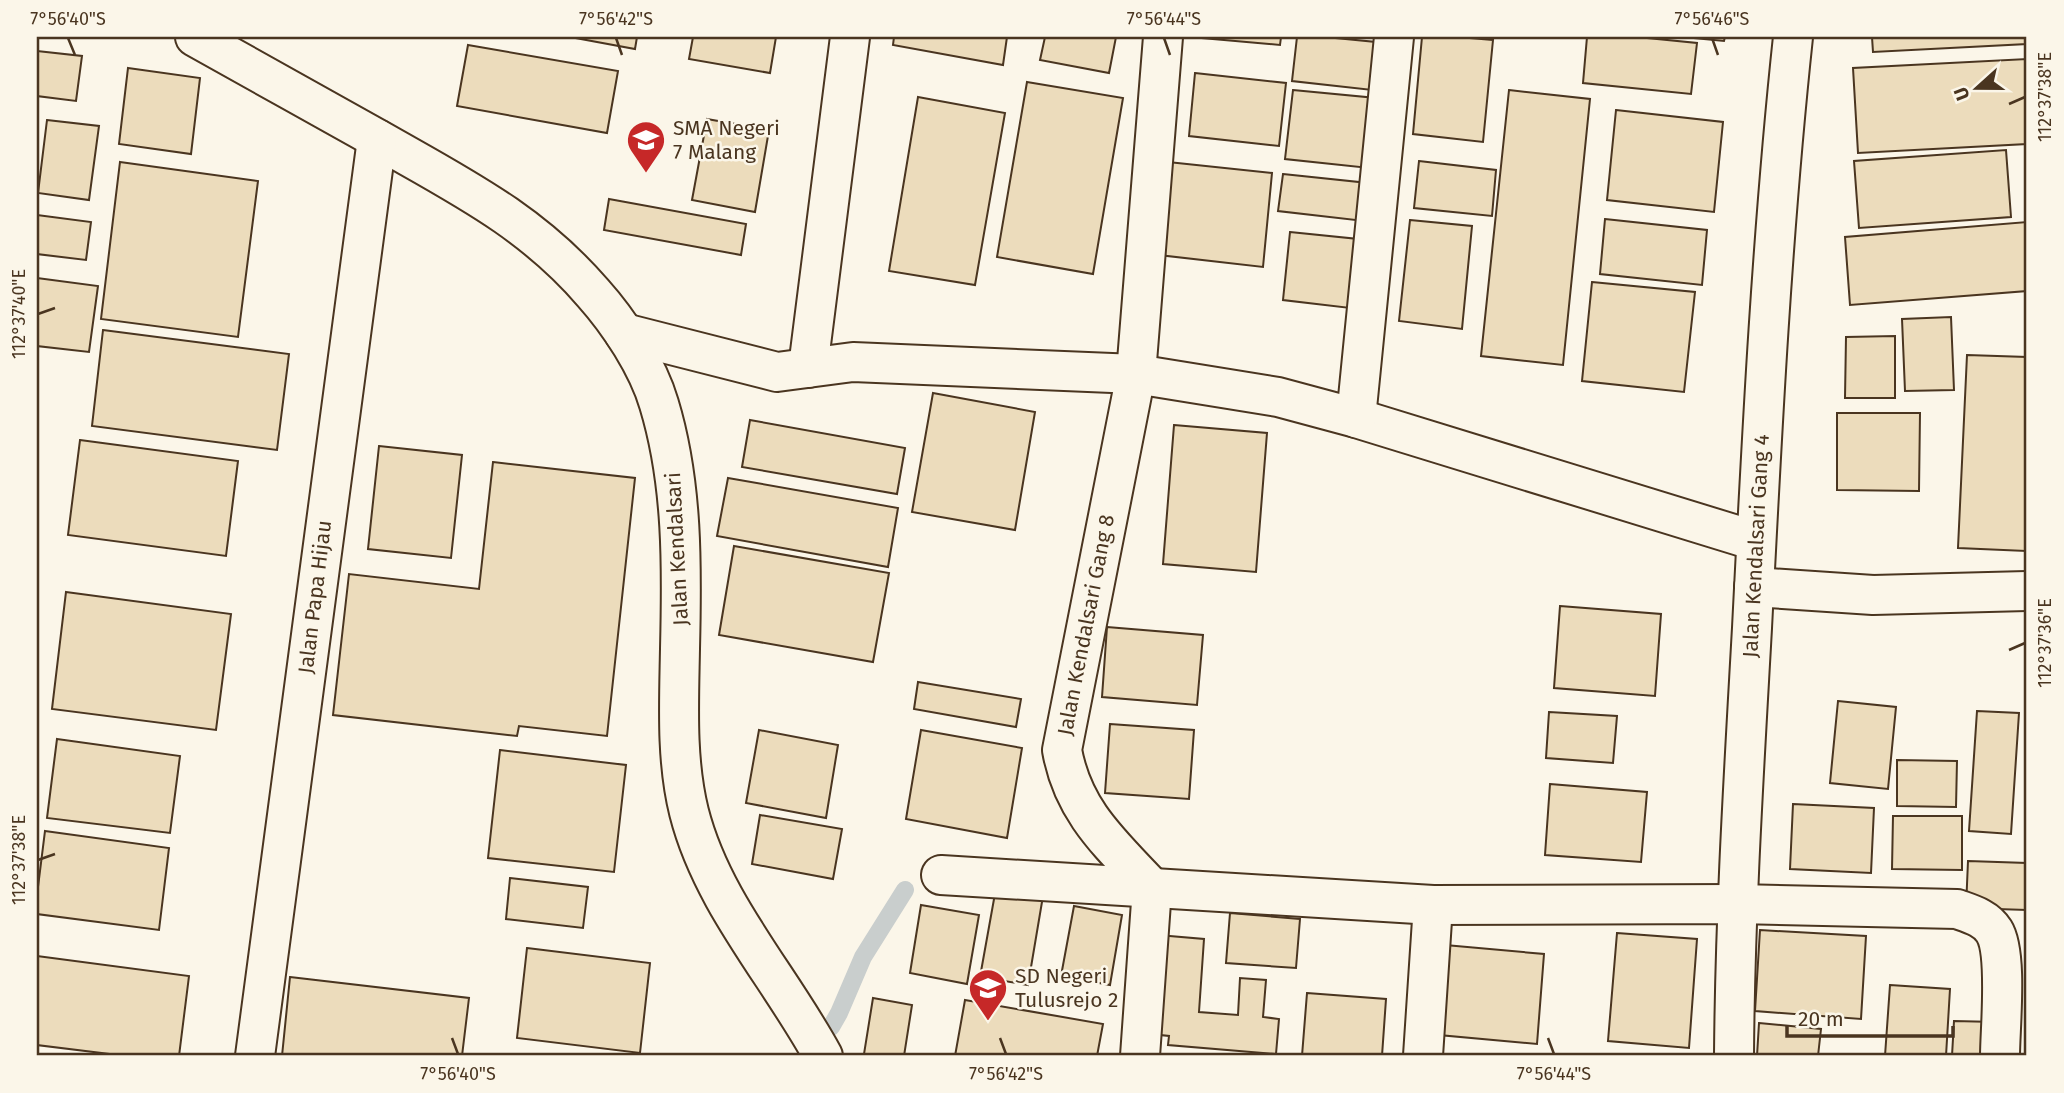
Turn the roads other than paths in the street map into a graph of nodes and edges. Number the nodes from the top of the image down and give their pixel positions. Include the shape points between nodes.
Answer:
1 (195, 37) edge
2 (850, 37) edge
3 (1163, 37) edge
4 (1394, 37) edge
5 (1793, 37) edge
6 (377, 139) junction
7 (624, 333) junction
8 (808, 368) junction
9 (1136, 374) junction
10 (1356, 418) junction
11 (1756, 541) junction
12 (1754, 587) junction
13 (2027, 591) edge
14 (941, 875) dead end
15 (1152, 888) junction
16 (1737, 904) junction
17 (1433, 905) junction
18 (255, 1056) edge
19 (823, 1056) edge
20 (1140, 1056) edge
21 (1423, 1056) edge
22 (1734, 1056) edge
23 (2000, 1056) edge

1 - 6 street, Jalan Kendalsari
2 - 8 street
3 - 9 street, Jalan Kendalsari Gang 8
4 - 10 street
5 - 11 street, Jalan Kendalsari Gang 4 via 1782,136
6 - 7 street, Jalan Kendalsari via 535,234 594,293
6 - 18 street, Jalan Papa Hijau
7 - 8 street via 777,372
7 - 19 street, Jalan Kendalsari via 659,401 672,460 680,531 682,769 689,811 719,890
8 - 9 street via 853,362
9 - 10 street via 1278,397
9 - 15 street, Jalan Kendalsari Gang 8 via 1062,750 1070,784 1090,820
10 - 11 street
11 - 12 street, Jalan Kendalsari Gang 4
12 - 13 street via 1873,595
12 - 16 street, Jalan Kendalsari Gang 4
14 - 15 street
15 - 17 street
15 - 20 street
16 - 17 street
16 - 22 street, Jalan Kendalsari Gang 4
16 - 23 street via 1957,909 1981,919 1994,931 2002,951
17 - 21 street

